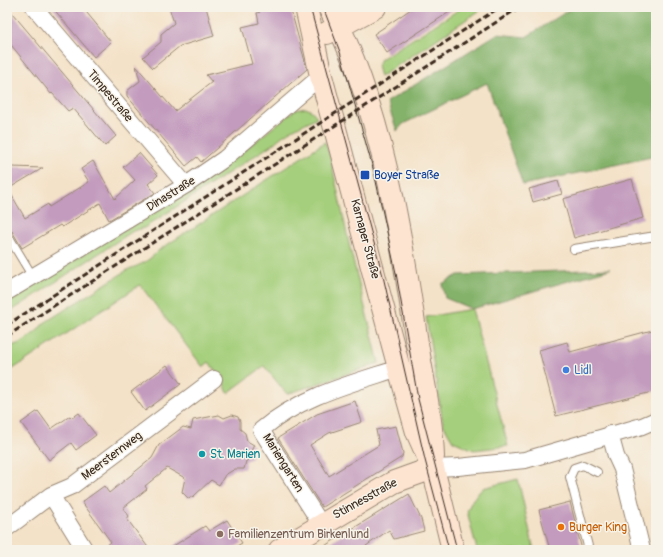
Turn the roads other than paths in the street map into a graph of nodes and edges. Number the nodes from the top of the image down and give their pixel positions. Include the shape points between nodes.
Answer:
1 (34, 7) edge
2 (306, 7) edge
3 (329, 7) edge
4 (375, 7) edge
5 (340, 27) junction
6 (313, 38) junction
7 (321, 76) junction
8 (186, 185) junction
9 (7, 234) edge
10 (656, 236) edge
11 (574, 249) dead end
12 (33, 277) junction
13 (7, 292) edge
14 (399, 368) junction
15 (216, 377) dead end
16 (656, 420) edge
17 (610, 434) junction
18 (434, 468) junction
19 (597, 472) dead end
20 (51, 495) junction
21 (321, 524) junction
22 (7, 528) edge
23 (453, 548) edge
24 (85, 550) edge
25 (280, 550) edge
26 (589, 550) edge
27 (642, 550) edge

1 - 8 street, Timpestraße
2 - 6 main road, Karnaper Straße
3 - 5 main road, Karnaper Straße
4 - 5 main road
5 - 6 main road
5 - 18 main road, Karnaper Straße via 364,89 384,162 432,426
6 - 7 main road, Karnaper Straße
7 - 8 street, Dinastraße via 224,159
7 - 14 main road, Karnaper Straße
8 - 12 street, Dinastraße
9 - 12 lane
10 - 11 lane
12 - 13 street, Dinastraße
14 - 18 main road, Karnaper Straße via 417,432
14 - 21 street, Mariengarten via 309,398 278,416 262,430
15 - 20 street, Meersternweg via 72,486
16 - 17 street
17 - 18 street via 525,460 458,468
17 - 27 street via 622,469
18 - 21 main road, Stinnesstraße via 394,482
18 - 23 main road, Karnaper Straße
19 - 26 lane via 583,465 574,468 570,477
20 - 22 street, Meersternweg
20 - 24 street
21 - 25 main road, Stinnesstraße

